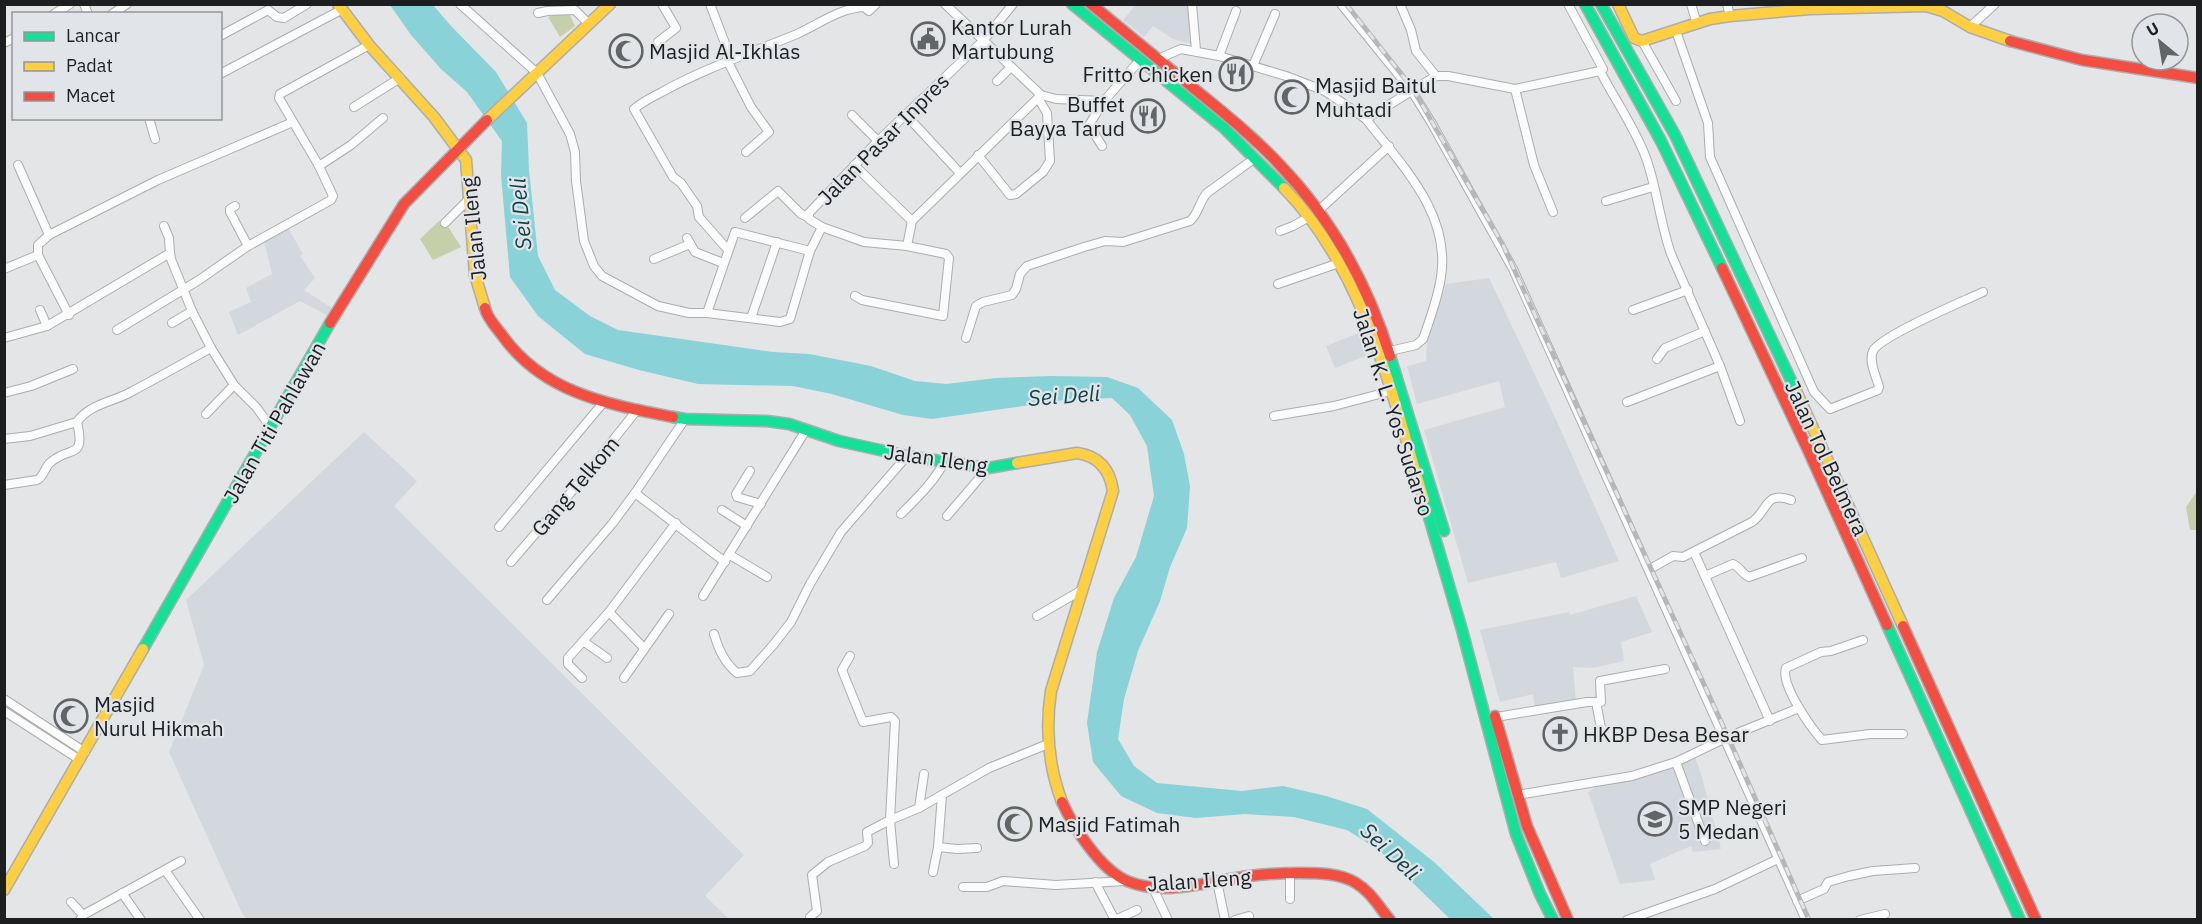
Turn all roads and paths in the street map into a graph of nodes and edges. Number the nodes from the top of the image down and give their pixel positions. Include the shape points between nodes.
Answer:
1 (307, 4) edge
2 (460, 4) edge
3 (610, 4) edge
4 (662, 4) edge
5 (710, 4) edge
6 (876, 4) edge
7 (945, 4) edge
8 (1013, 4) edge
9 (1091, 4) edge
10 (1192, 4) edge
11 (1341, 4) edge
12 (1400, 4) edge
13 (1568, 4) edge
14 (1585, 4) edge
15 (1600, 4) edge
16 (1618, 4) edge
17 (1691, 4) edge
18 (1727, 4) edge
19 (1995, 4) edge
20 (1074, 5) edge
21 (339, 7) edge
22 (1809, 7) edge
23 (1772, 8) edge
24 (1236, 11) dead end
25 (538, 13) dead end
26 (1275, 14) dead end
27 (1730, 16) junction
28 (588, 23) junction
29 (1698, 24) junction
30 (1971, 27) junction
31 (1676, 31) junction
32 (222, 35) edge
33 (983, 41) junction
34 (1642, 41) junction
35 (658, 42) dead end
36 (369, 45) junction
37 (1148, 50) junction
38 (1196, 50) junction
39 (1219, 56) junction
40 (1158, 59) junction
41 (727, 60) junction
42 (1140, 60) junction
43 (1253, 66) junction
44 (1011, 67) junction
45 (1150, 68) junction
46 (1601, 70) junction
47 (222, 73) edge
48 (537, 73) junction
49 (1436, 76) junction
50 (400, 78) junction
51 (2198, 78) edge
52 (997, 81) dead end
53 (1515, 88) junction
54 (1411, 90) junction
55 (1040, 96) junction
56 (1104, 101) junction
57 (1676, 101) dead end
58 (354, 107) dead end
59 (852, 115) dead end
60 (906, 115) junction
61 (383, 118) dead end
62 (1366, 119) junction
63 (150, 120) edge
64 (293, 122) junction
65 (155, 139) dead end
66 (878, 141) junction
67 (1102, 146) dead end
68 (1389, 147) junction
69 (1264, 148) junction
70 (458, 149) junction
71 (746, 152) dead end
72 (978, 155) junction
73 (1256, 158) junction
74 (18, 165) dead end
75 (854, 165) junction
76 (319, 166) junction
77 (960, 173) junction
78 (1653, 186) junction
79 (468, 200) junction
80 (1606, 201) dead end
81 (235, 206) dead end
82 (1553, 212) dead end
83 (1313, 214) junction
84 (808, 217) junction
85 (745, 218) dead end
86 (912, 221) junction
87 (445, 223) dead end
88 (164, 225) dead end
89 (822, 227) junction
90 (1280, 231) dead end
91 (49, 235) junction
92 (777, 242) junction
93 (248, 246) junction
94 (907, 246) junction
95 (728, 250) junction
96 (810, 251) junction
97 (170, 253) junction
98 (38, 255) junction
99 (654, 259) dead end
100 (723, 263) junction
101 (1339, 263) junction
102 (4, 269) edge
103 (1278, 284) dead end
104 (184, 288) junction
105 (1688, 290) junction
106 (1983, 292) dead end
107 (855, 296) dead end
108 (40, 310) dead end
109 (1633, 310) dead end
110 (192, 311) junction
111 (707, 313) junction
112 (69, 315) junction
113 (751, 318) junction
114 (172, 323) dead end
115 (47, 326) junction
116 (117, 330) dead end
117 (1705, 331) junction
118 (4, 338) edge
119 (966, 338) dead end
120 (211, 348) junction
121 (1390, 351) junction
122 (1657, 359) dead end
123 (1720, 366) junction
124 (73, 369) dead end
125 (234, 385) junction
126 (1390, 391) junction
127 (4, 393) edge
128 (1627, 402) dead end
129 (603, 403) junction
130 (637, 410) junction
131 (206, 414) dead end
132 (1274, 416) dead end
133 (685, 419) junction
134 (1740, 421) dead end
135 (77, 422) junction
136 (272, 426) junction
137 (806, 430) junction
138 (4, 439) edge
139 (907, 456) junction
140 (945, 461) junction
141 (988, 468) junction
142 (750, 471) dead end
143 (4, 485) edge
144 (635, 493) junction
145 (1791, 500) dead end
146 (761, 504) junction
147 (722, 510) dead end
148 (901, 514) dead end
149 (947, 516) dead end
150 (676, 523) junction
151 (747, 526) junction
152 (499, 527) dead end
153 (1694, 552) junction
154 (1802, 558) dead end
155 (728, 559) junction
156 (511, 562) dead end
157 (1650, 569) junction
158 (1705, 576) junction
159 (767, 578) dead end
160 (1082, 590) junction
161 (703, 596) dead end
162 (547, 600) dead end
163 (609, 612) junction
164 (669, 614) dead end
165 (1037, 616) dead end
166 (714, 634) dead end
167 (1863, 640) dead end
168 (583, 641) junction
169 (644, 648) junction
170 (850, 656) dead end
171 (607, 658) dead end
172 (1665, 669) dead end
173 (582, 678) dead end
174 (624, 678) dead end
175 (4, 699) edge
176 (1596, 702) junction
177 (1799, 708) junction
178 (4, 711) edge
179 (1496, 717) junction
180 (1770, 721) junction
181 (1602, 733) dead end
182 (1902, 734) dead end
183 (1724, 739) junction
184 (1048, 744) junction
185 (82, 756) junction
186 (1676, 762) junction
187 (924, 774) dead end
188 (942, 795) junction
189 (1517, 795) junction
190 (919, 808) junction
191 (890, 820) junction
192 (1705, 841) dead end
193 (938, 847) junction
194 (977, 848) dead end
195 (1778, 859) junction
196 (181, 861) dead end
197 (894, 864) dead end
198 (1915, 868) dead end
199 (165, 870) junction
200 (933, 872) dead end
201 (1290, 872) junction
202 (1125, 881) junction
203 (1217, 881) junction
204 (1095, 882) junction
205 (963, 887) dead end
206 (1153, 888) junction
207 (4, 890) edge
208 (122, 893) junction
209 (1290, 899) dead end
210 (1797, 901) junction
211 (70, 902) dead end
212 (1137, 910) dead end
213 (1885, 914) dead end
214 (1249, 916) dead end
215 (81, 917) edge
216 (810, 917) dead end
217 (141, 920) edge
218 (200, 920) edge
219 (1115, 920) edge
220 (1168, 920) edge
221 (1225, 920) edge
222 (1235, 920) edge
223 (1390, 920) edge
224 (1553, 920) edge
225 (1568, 920) edge
226 (1627, 920) edge
227 (1806, 920) edge
228 (1860, 920) edge
229 (2020, 920) edge
230 (2036, 920) edge

1 - 32 street via 284,18 268,10
2 - 48 street
3 - 28 main road, Jalan Titi Pahlawan
4 - 35 street via 676,28
5 - 41 street via 728,51
6 - 41 street via 868,11 864,7 842,11
7 - 33 street
8 - 33 street, Jalan Pasar Inpres
9 - 37 main road, Jalan K. L. Yos Sudarso
10 - 38 street
11 - 54 street
12 - 49 street via 1416,51
13 - 46 street
14 - 229 main road, Jalan Tol Belmera via 1662,141 1697,214
15 - 230 main road, Jalan Tol Belmera via 1675,135 1712,211
16 - 34 main road via 1634,38
17 - 29 street
18 - 27 street
19 - 30 street
20 - 42 main road, Jalan K. L. Yos Sudarso
21 - 36 main road, Jalan Ileng
21 - 47 street
22 - 23 main road
22 - 30 main road via 1934,7
23 - 27 main road
24 - 39 street
25 - 28 street via 575,10
26 - 43 street
27 - 29 main road
28 - 48 main road, Jalan Titi Pahlawan
29 - 31 main road
30 - 51 main road via 2022,46 2082,60
31 - 34 main road
31 - 106 street via 1708,123 1710,157 1814,392 1828,408 1878,390 1872,361 1873,351 1880,344
33 - 44 street
33 - 60 street, Jalan Pasar Inpres
34 - 57 street
36 - 50 main road, Jalan Ileng
36 - 64 street via 280,94
37 - 40 main road, Jalan K. L. Yos Sudarso
37 - 42 main road
38 - 39 street
38 - 40 street via 1181,49
39 - 43 street
40 - 45 main road
40 - 69 main road, Jalan K. L. Yos Sudarso
41 - 71 street via 769,132
41 - 95 street via 634,109 673,177 697,206 698,216
42 - 45 main road, Jalan K. L. Yos Sudarso
42 - 56 street
43 - 62 street via 1325,91
44 - 52 street
44 - 55 street
45 - 73 main road, Jalan K. L. Yos Sudarso
46 - 53 street
46 - 78 street via 1647,160
48 - 70 main road, Jalan Titi Pahlawan
48 - 111 street via 570,134 584,241 594,266 602,276 658,306
49 - 53 street
49 - 54 street
50 - 58 street
50 - 70 main road, Jalan Ileng
53 - 82 street via 1534,165
54 - 62 street
54 - 157 street via 1513,269
55 - 56 street
55 - 72 street
55 - 72 street via 1047,113 1050,161 1043,172 1010,195
56 - 67 street via 1089,125
59 - 66 street
60 - 66 street, Jalan Pasar Inpres
60 - 77 street
61 - 76 street
62 - 68 street
63 - 65 street
64 - 76 street
64 - 91 street via 158,180
66 - 75 street, Jalan Pasar Inpres
68 - 83 street
68 - 121 street via 1426,201 1442,243 1442,276 1423,339 1416,345
69 - 73 main road
69 - 83 main road, Jalan K. L. Yos Sudarso via 1280,164
70 - 79 main road, Jalan Ileng via 466,160
70 - 136 main road, Jalan Titi Pahlawan via 404,204
72 - 77 street
73 - 83 main road, Jalan K. L. Yos Sudarso
73 - 119 street via 1207,193 1190,221 1124,242 1105,241 1028,266 1020,274 1012,295 976,306
74 - 91 street
75 - 84 street, Jalan Pasar Inpres
75 - 86 street
76 - 93 street via 333,196 331,200
77 - 86 street
78 - 80 street
78 - 105 street via 1665,236
79 - 87 street
79 - 129 main road, Jalan Ileng via 475,275 486,313 511,348 537,372
81 - 93 street via 230,212
83 - 90 street
83 - 101 main road, Jalan K. L. Yos Sudarso
83 - 121 main road, Jalan K. L. Yos Sudarso via 1349,257
84 - 85 street via 778,191
84 - 89 street, Jalan Pasar Inpres
86 - 94 street
88 - 97 street
89 - 94 street via 864,242
89 - 96 street, Jalan Pasar Inpres
91 - 98 street via 38,245
92 - 95 street via 735,232
92 - 96 street
92 - 113 street
93 - 104 street
94 - 107 street via 948,255 943,316
95 - 100 street
96 - 113 street, Jalan Pasar Inpres via 790,319 780,322
97 - 104 street
97 - 112 street
98 - 102 street
98 - 112 street
99 - 100 street via 689,241 699,254
100 - 111 street
101 - 103 street
101 - 126 main road, Jalan K. L. Yos Sudarso via 1369,326
104 - 110 street
104 - 116 street
105 - 109 street
105 - 117 street
108 - 115 street
110 - 114 street
110 - 120 street
111 - 113 street
112 - 115 street
115 - 118 street
117 - 122 street via 1665,348
117 - 123 street
120 - 125 street
120 - 135 street via 126,395 94,408
121 - 179 main road, Jalan K. L. Yos Sudarso
123 - 128 street
123 - 134 street
124 - 127 street
125 - 131 street
125 - 136 street
126 - 132 street
126 - 224 main road, Jalan K. L. Yos Sudarso via 1462,630 1516,834
129 - 130 main road, Jalan Ileng
129 - 152 street
130 - 133 main road, Jalan Ileng
130 - 156 street, Gang Telkom
133 - 137 main road, Jalan Ileng via 767,421
133 - 144 street
135 - 138 street
135 - 143 street via 80,435 75,451 53,459 37,480
136 - 185 main road, Jalan Titi Pahlawan
137 - 139 main road, Jalan Ileng
137 - 146 street
139 - 140 main road, Jalan Ileng
139 - 166 street via 841,532 791,622 750,671 737,673 728,665
140 - 141 main road, Jalan Ileng
140 - 148 street via 923,493
141 - 149 street
141 - 160 main road, Jalan Ileng via 1077,453 1089,454 1106,468 1113,491
142 - 146 street via 737,497
144 - 150 street
144 - 162 street
145 - 153 street via 1774,498 1758,518
146 - 151 street
147 - 151 street
150 - 155 street
150 - 163 street
151 - 155 street
153 - 157 street via 1683,558 1673,556
153 - 158 street
154 - 158 street via 1749,577 1733,564
155 - 159 street
155 - 161 street
157 - 183 street
158 - 180 street
160 - 165 street
160 - 184 main road, Jalan Ileng via 1051,691 1046,716
163 - 168 street
163 - 169 street
164 - 169 street
167 - 177 street via 1821,652 1786,668 1785,675
168 - 171 street
168 - 173 street via 567,661
169 - 174 street
170 - 191 street via 842,670 863,722 891,717 895,721
172 - 176 street via 1600,681 1601,702
175 - 185 street
176 - 179 street
176 - 181 street
177 - 180 street
177 - 182 street via 1822,740
178 - 185 street
179 - 189 main road, Jalan K. L. Yos Sudarso
180 - 183 street
183 - 186 street
183 - 195 street
184 - 188 street via 989,768
184 - 202 main road, Jalan Ileng via 1049,766 1065,809 1083,840
185 - 207 main road, Jalan Titi Pahlawan
186 - 189 street via 1632,776
186 - 192 street
187 - 190 street
188 - 190 street
188 - 193 street
189 - 225 main road, Jalan K. L. Yos Sudarso
190 - 191 street
191 - 197 street
191 - 216 street via 867,832 865,846 815,871 811,880 817,911
193 - 194 street
193 - 200 street
195 - 210 street
195 - 226 street via 1715,890
196 - 199 street
198 - 210 street via 1849,876 1828,882 1821,890
199 - 208 street
199 - 218 street
201 - 203 main road, Jalan Ileng
201 - 209 street
201 - 223 main road, Jalan Ileng via 1345,878 1363,888
202 - 204 street
202 - 206 main road, Jalan Ileng
203 - 206 main road, Jalan Ileng
203 - 221 street
204 - 205 street via 1003,882
204 - 219 street
206 - 220 street
208 - 215 street
208 - 217 street
210 - 227 street
211 - 215 street
212 - 219 street
213 - 228 street
214 - 222 street

